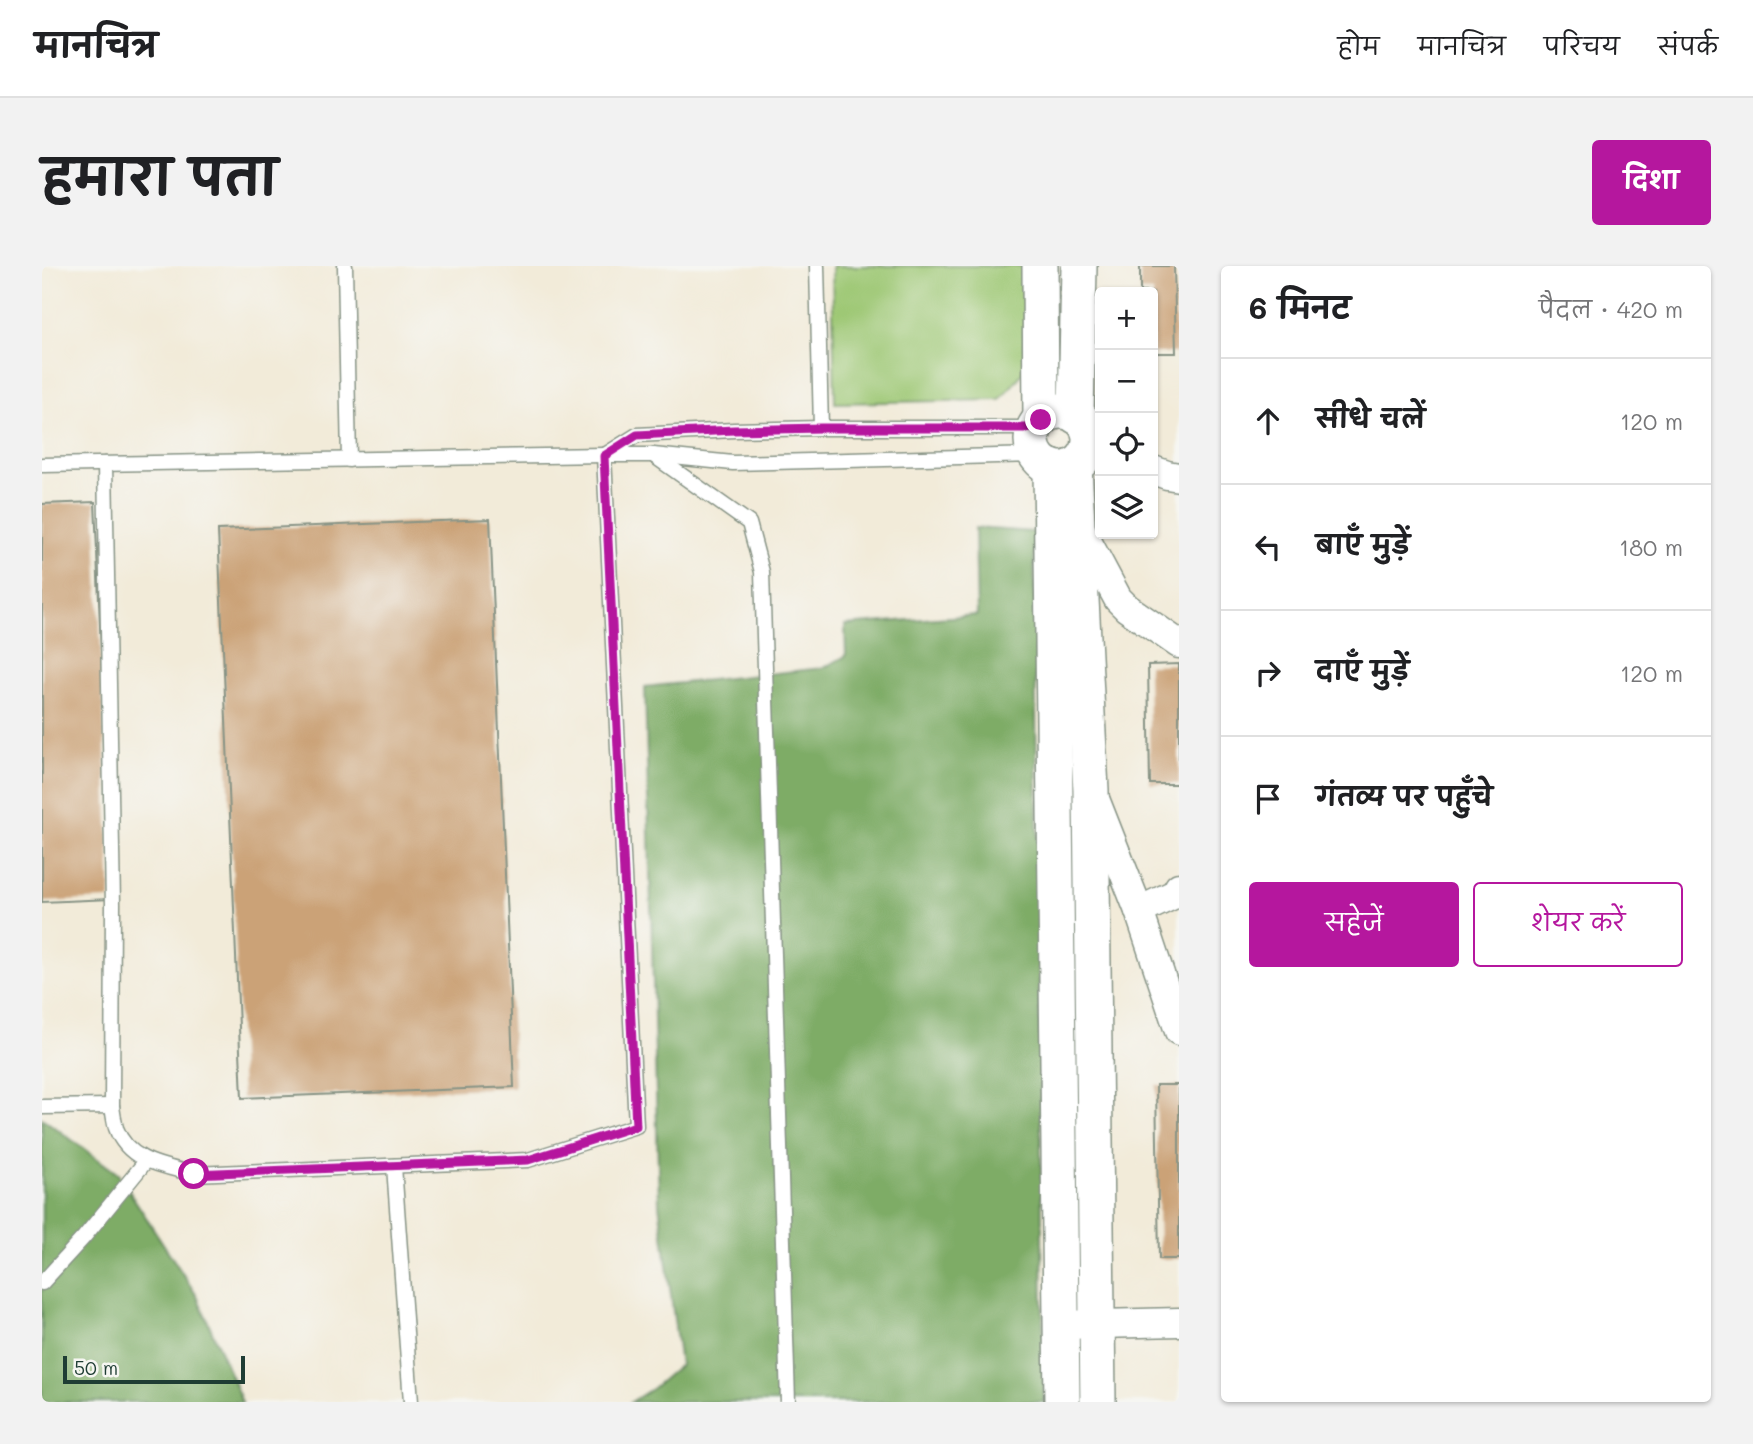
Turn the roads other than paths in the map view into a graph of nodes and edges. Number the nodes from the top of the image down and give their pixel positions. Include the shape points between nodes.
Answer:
1 (345, 266) edge
2 (817, 266) edge
3 (1040, 266) edge
4 (1079, 266) edge
5 (821, 428) junction
6 (1061, 448) edge
7 (653, 455) junction
8 (604, 456) junction
9 (349, 460) junction
10 (105, 464) junction
11 (42, 465) edge
12 (1158, 472) edge
13 (1179, 477) edge
14 (1077, 522) junction
15 (1179, 644) edge
16 (1091, 790) junction
17 (1179, 887) edge
18 (1139, 911) junction
19 (1179, 1031) edge
20 (112, 1106) junction
21 (42, 1107) edge
22 (146, 1161) junction
23 (394, 1166) junction
24 (42, 1283) edge
25 (1179, 1322) edge
26 (1097, 1324) junction
27 (1061, 1325) junction
28 (411, 1402) edge
29 (788, 1402) edge
30 (1062, 1402) edge
31 (1098, 1402) edge

1 - 9 lane
2 - 5 lane
3 - 6 street
4 - 6 street via 1076,416 1048,414
5 - 6 lane
5 - 8 lane via 637,435
6 - 7 lane via 733,463
6 - 14 street
6 - 27 street
7 - 8 lane
7 - 29 lane via 749,523 762,572
8 - 9 lane
8 - 23 lane via 636,1126 528,1160
9 - 10 lane
10 - 11 lane
10 - 20 lane
12 - 13 street
14 - 15 street via 1118,599
14 - 16 street
16 - 18 street
16 - 26 street
17 - 18 street via 1175,894
18 - 19 street
20 - 21 lane
20 - 22 lane via 116,1129 129,1149
22 - 23 lane via 194,1174
22 - 24 lane
23 - 28 lane
25 - 26 street
26 - 27 street
26 - 31 street
27 - 30 street

